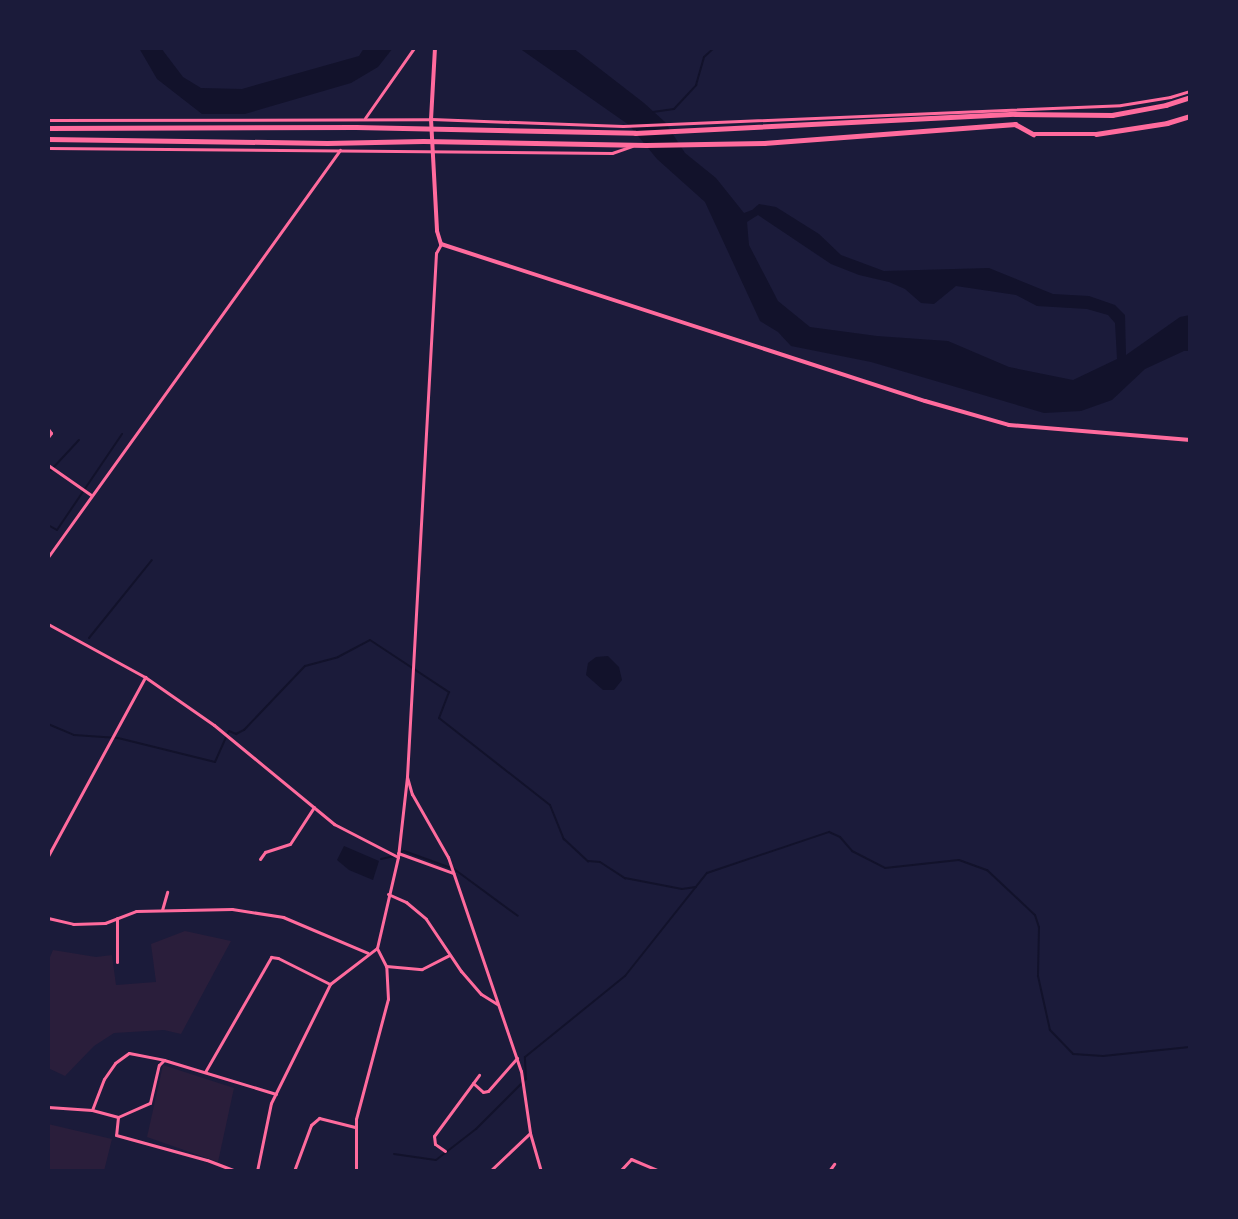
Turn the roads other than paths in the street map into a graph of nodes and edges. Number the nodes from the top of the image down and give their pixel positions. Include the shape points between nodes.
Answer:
1 (414, 48) edge
2 (435, 48) edge
3 (1190, 91) edge
4 (1190, 97) edge
5 (1190, 116) edge
6 (364, 118) junction
7 (431, 118) junction
8 (48, 120) edge
9 (48, 128) edge
10 (48, 139) edge
11 (636, 145) junction
12 (48, 148) edge
13 (340, 150) junction
14 (434, 150) junction
15 (441, 244) junction
16 (48, 429) edge
17 (48, 438) edge
18 (1190, 440) edge
19 (48, 465) edge
20 (91, 495) junction
21 (48, 557) edge
22 (48, 624) edge
23 (145, 677) junction
24 (406, 777) junction
25 (314, 807) junction
26 (397, 855) junction
27 (48, 856) edge
28 (260, 859) dead end
29 (453, 872) junction
30 (167, 892) dead end
31 (388, 894) junction
32 (162, 910) junction
33 (48, 918) edge
34 (117, 918) junction
35 (376, 948) junction
36 (368, 953) junction
37 (449, 955) junction
38 (117, 963) dead end
39 (386, 966) junction
40 (330, 984) junction
41 (497, 1004) junction
42 (517, 1058) junction
43 (164, 1060) junction
44 (205, 1072) junction
45 (479, 1075) dead end
46 (473, 1083) junction
47 (276, 1094) junction
48 (48, 1107) edge
49 (92, 1110) junction
50 (118, 1117) junction
51 (356, 1127) junction
52 (530, 1133) junction
53 (445, 1150) dead end
54 (834, 1164) dead end
55 (236, 1171) edge
56 (257, 1171) edge
57 (294, 1171) edge
58 (356, 1171) edge
59 (490, 1171) edge
60 (541, 1171) edge
61 (620, 1171) edge
62 (659, 1171) edge
63 (829, 1171) edge

1 - 6 street
2 - 7 main road
3 - 7 street via 1120,105 622,126
4 - 9 highway via 1112,115 1015,114 635,134
5 - 11 highway via 1096,134 1033,134 1014,124 764,143
6 - 7 street
6 - 8 street
7 - 14 main road
10 - 11 highway
11 - 14 street via 612,153
12 - 13 street
13 - 14 street
13 - 20 street
14 - 15 main road via 436,231
15 - 18 main road via 1010,425
15 - 24 street via 436,253
16 - 17 street
19 - 20 street
20 - 21 street
22 - 23 street
23 - 25 street
23 - 27 street
24 - 26 street
24 - 29 street
25 - 26 street via 354,836
25 - 28 street via 290,844 266,852
26 - 29 street
26 - 31 street
29 - 41 street
30 - 32 street
31 - 35 street
31 - 37 street via 406,902 426,919
32 - 34 street via 136,911
32 - 36 street via 232,909 283,917
33 - 34 street via 73,924 105,923
34 - 38 street
35 - 36 street
35 - 39 street
36 - 40 street
37 - 39 street via 422,969
37 - 41 street via 481,994
39 - 51 street via 388,999
40 - 44 street via 271,957
40 - 47 street
41 - 42 street
42 - 46 street via 488,1091 483,1092
42 - 52 street
43 - 44 street
43 - 49 street via 129,1053 115,1062
43 - 50 street via 159,1065 150,1103
44 - 47 street
45 - 46 street
46 - 53 street via 434,1136 435,1144
47 - 56 street
48 - 49 street
49 - 50 street
50 - 55 street via 116,1135
51 - 57 street via 319,1118 311,1125
51 - 58 street
52 - 59 street
52 - 60 street
54 - 63 street
61 - 62 street via 631,1159

